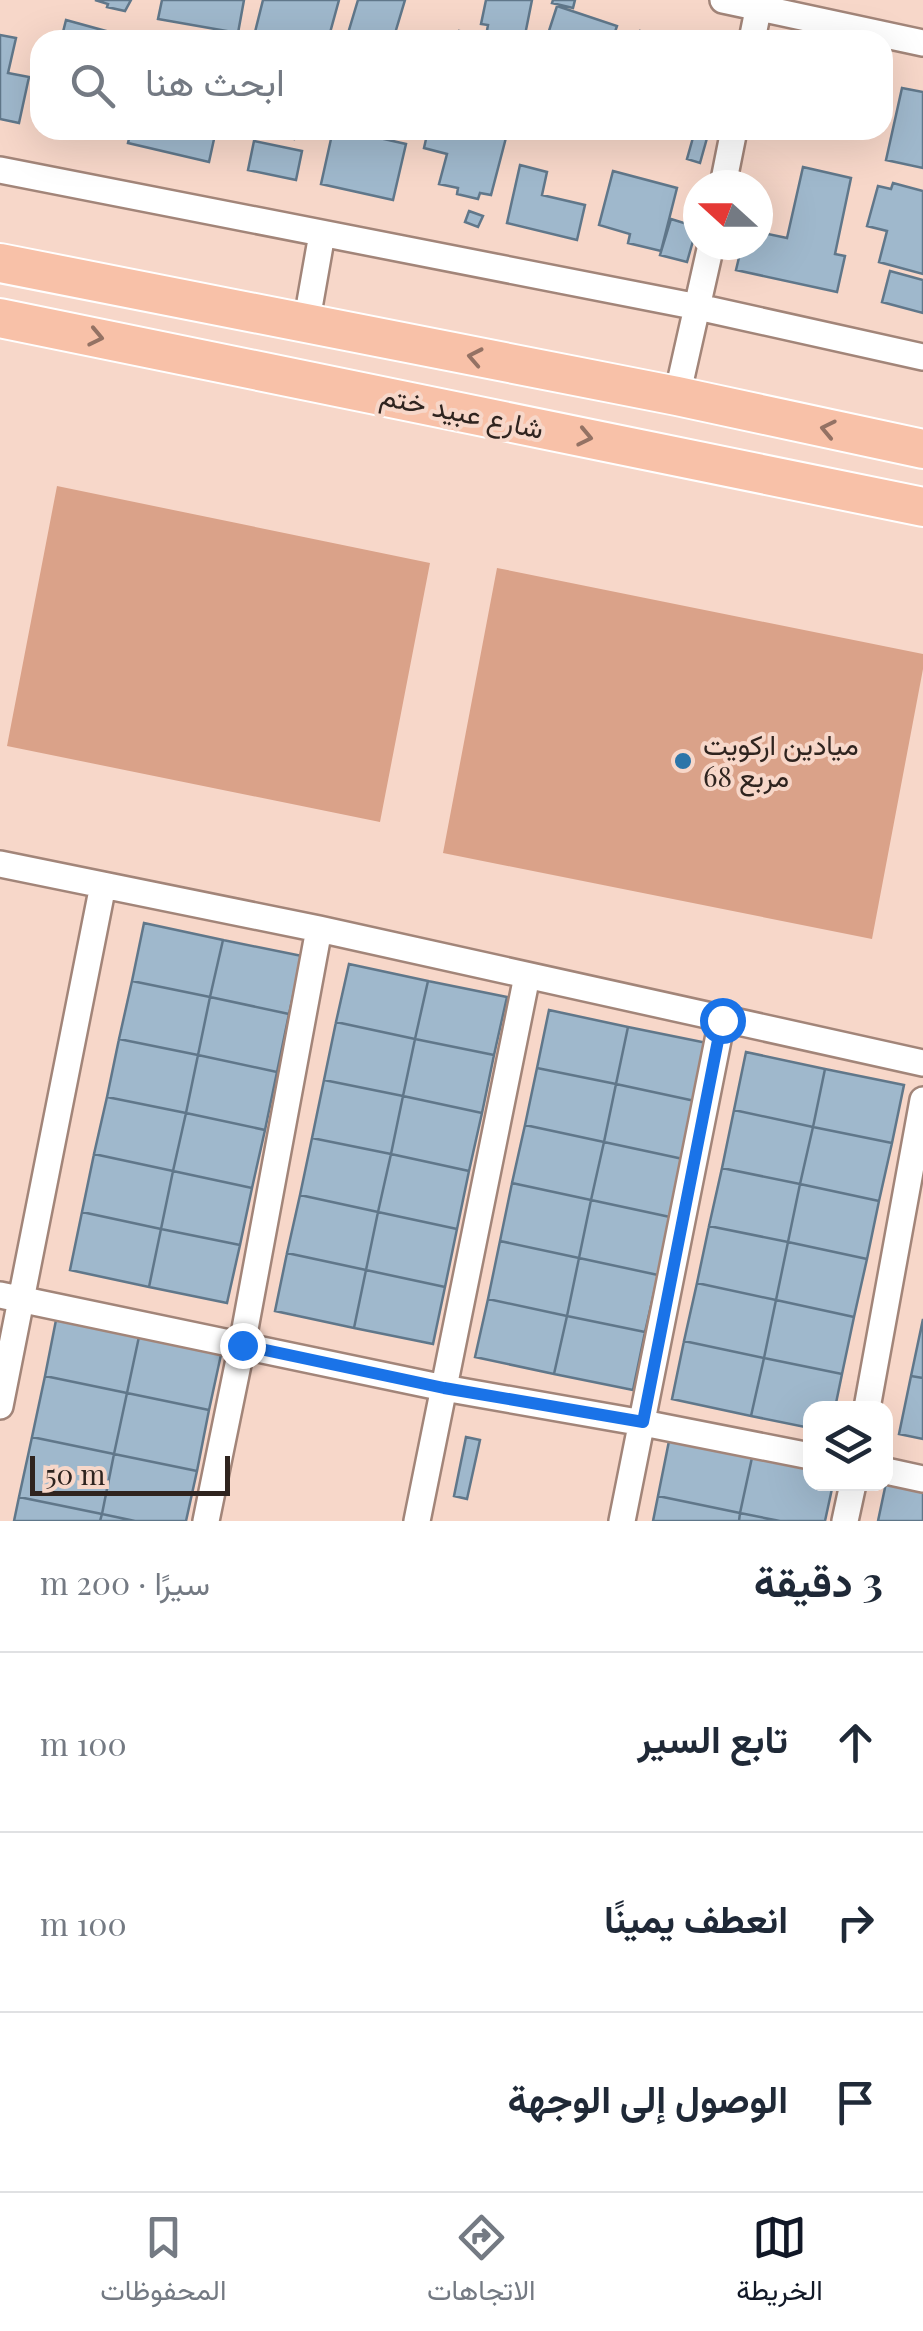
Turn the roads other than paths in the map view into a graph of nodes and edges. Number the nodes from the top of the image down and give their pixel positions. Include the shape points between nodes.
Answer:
1 (724, 0) edge
2 (759, 4) edge
3 (754, 30) edge
4 (866, 30) edge
5 (893, 37) edge
6 (923, 44) edge
7 (732, 140) edge
8 (0, 170) edge
9 (726, 170) edge
10 (322, 234) junction
11 (707, 260) edge
12 (0, 262) edge
13 (698, 307) junction
14 (0, 318) edge
15 (306, 325) junction
16 (923, 357) edge
17 (678, 396) junction
18 (923, 449) edge
19 (923, 507) edge
20 (0, 864) edge
21 (102, 885) junction
22 (319, 928) junction
23 (527, 976) junction
24 (722, 1020) junction
25 (923, 1064) edge
26 (923, 1100) edge
27 (11, 1297) edge
28 (242, 1345) junction
29 (444, 1388) junction
30 (868, 1401) edge
31 (0, 1406) edge
32 (643, 1422) junction
33 (803, 1455) edge
34 (893, 1473) edge
35 (923, 1479) edge
36 (851, 1491) edge
37 (206, 1521) edge
38 (417, 1521) edge
39 (622, 1521) edge
40 (845, 1521) edge

1 - 2 street
2 - 3 street
2 - 4 street
5 - 6 street
7 - 9 street
8 - 10 street
10 - 13 street
10 - 15 street
11 - 13 street
12 - 15 main road, شارع عبيد ختم
13 - 16 street
13 - 17 street
14 -> 19 main road, شارع عبيد ختم
17 -> 15 main road, شارع عبيد ختم
18 -> 17 main road, شارع عبيد ختم
20 - 21 street
21 - 22 street
21 - 27 street
22 - 23 street
22 - 28 street
23 - 24 street
23 - 29 street
24 - 25 street
24 - 32 street
26 - 30 street
27 - 28 street
27 - 31 street
28 - 29 street
28 - 37 street
29 - 32 street
29 - 38 street
32 - 33 street
32 - 39 street
34 - 35 street
36 - 40 street

